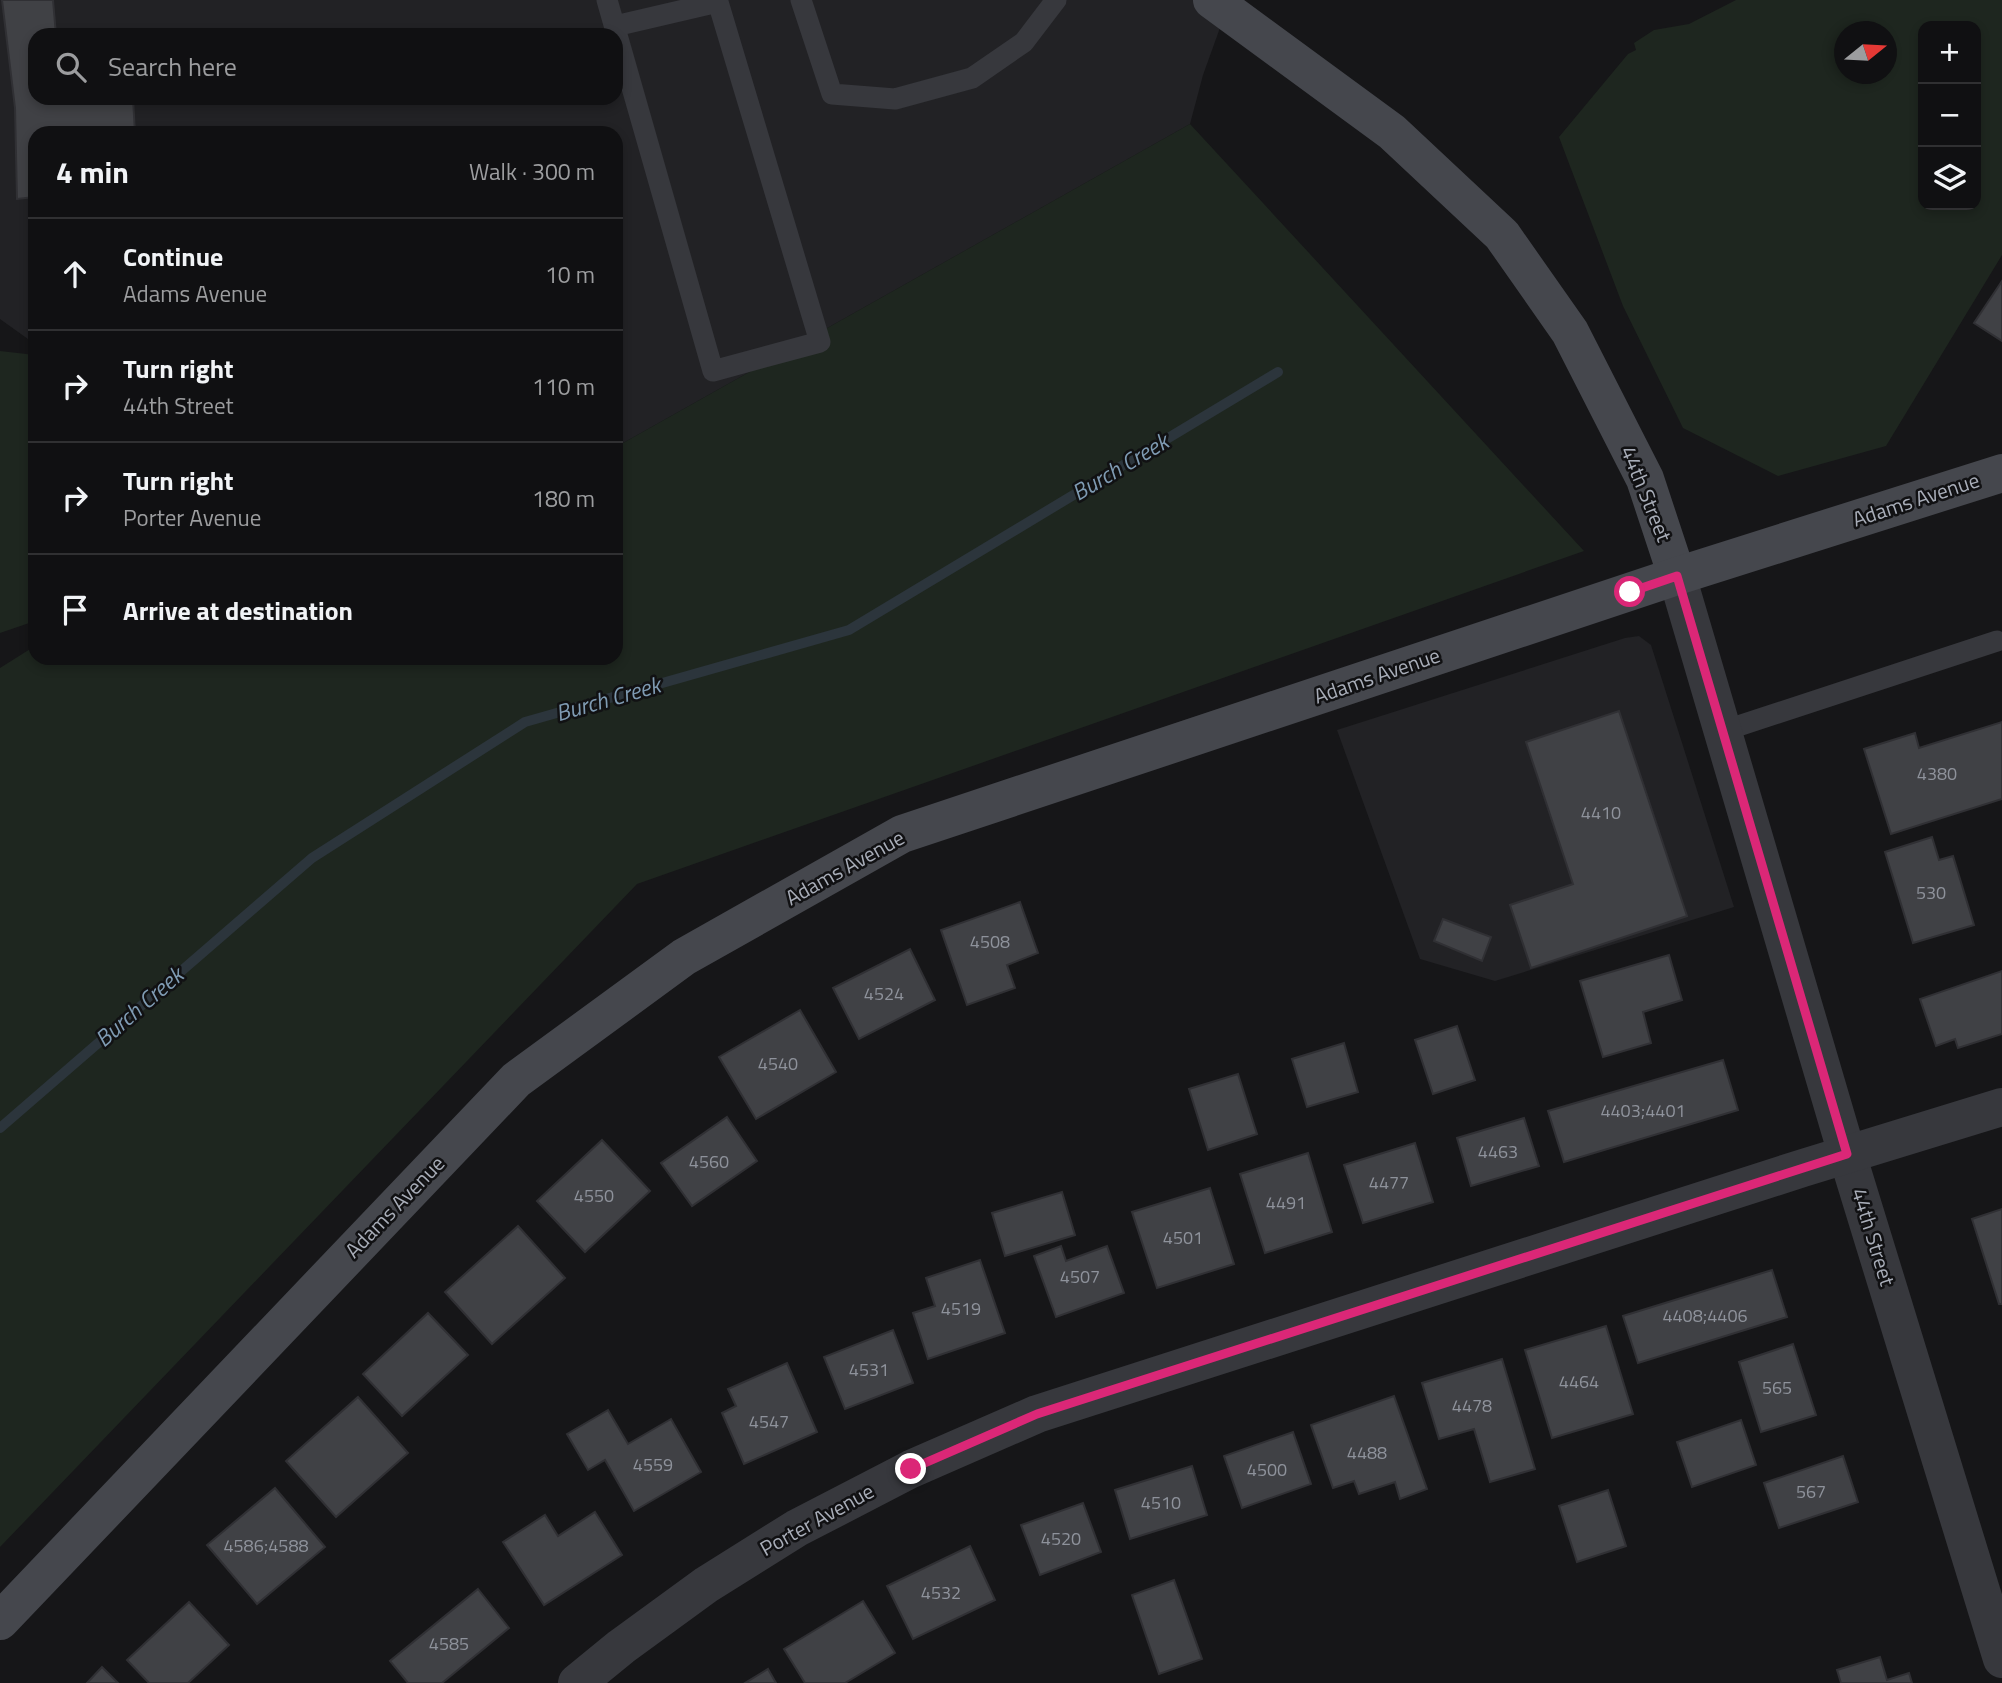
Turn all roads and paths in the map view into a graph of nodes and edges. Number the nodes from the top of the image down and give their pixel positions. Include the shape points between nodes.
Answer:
1 (607, 0) edge
2 (801, 0) edge
3 (1056, 0) edge
4 (1212, 0) edge
5 (614, 26) joint
6 (623, 57) edge
7 (2002, 473) edge
8 (1677, 576) junction
9 (1997, 641) dead end
10 (1723, 731) junction
11 (2002, 1107) edge
12 (1847, 1154) junction
13 (0, 1622) edge
14 (2002, 1659) edge
15 (577, 1683) edge

1 - 5 lane
2 - 3 lane via 832,94 895,99 971,78 1024,41
4 - 8 street, 44th Street via 1392,132 1502,235 1570,332 1645,479
5 - 6 lane via 718,2 820,342 713,371
7 - 8 street, Adams Avenue
8 - 10 street, 44th Street
8 - 13 street, Adams Avenue via 902,834 684,957 516,1080
9 - 10 lane
10 - 12 street, 44th Street
11 - 12 street, Porter Avenue
12 - 14 street, 44th Street
12 - 15 street, Porter Avenue via 1037,1414 911,1469 797,1528 706,1585

